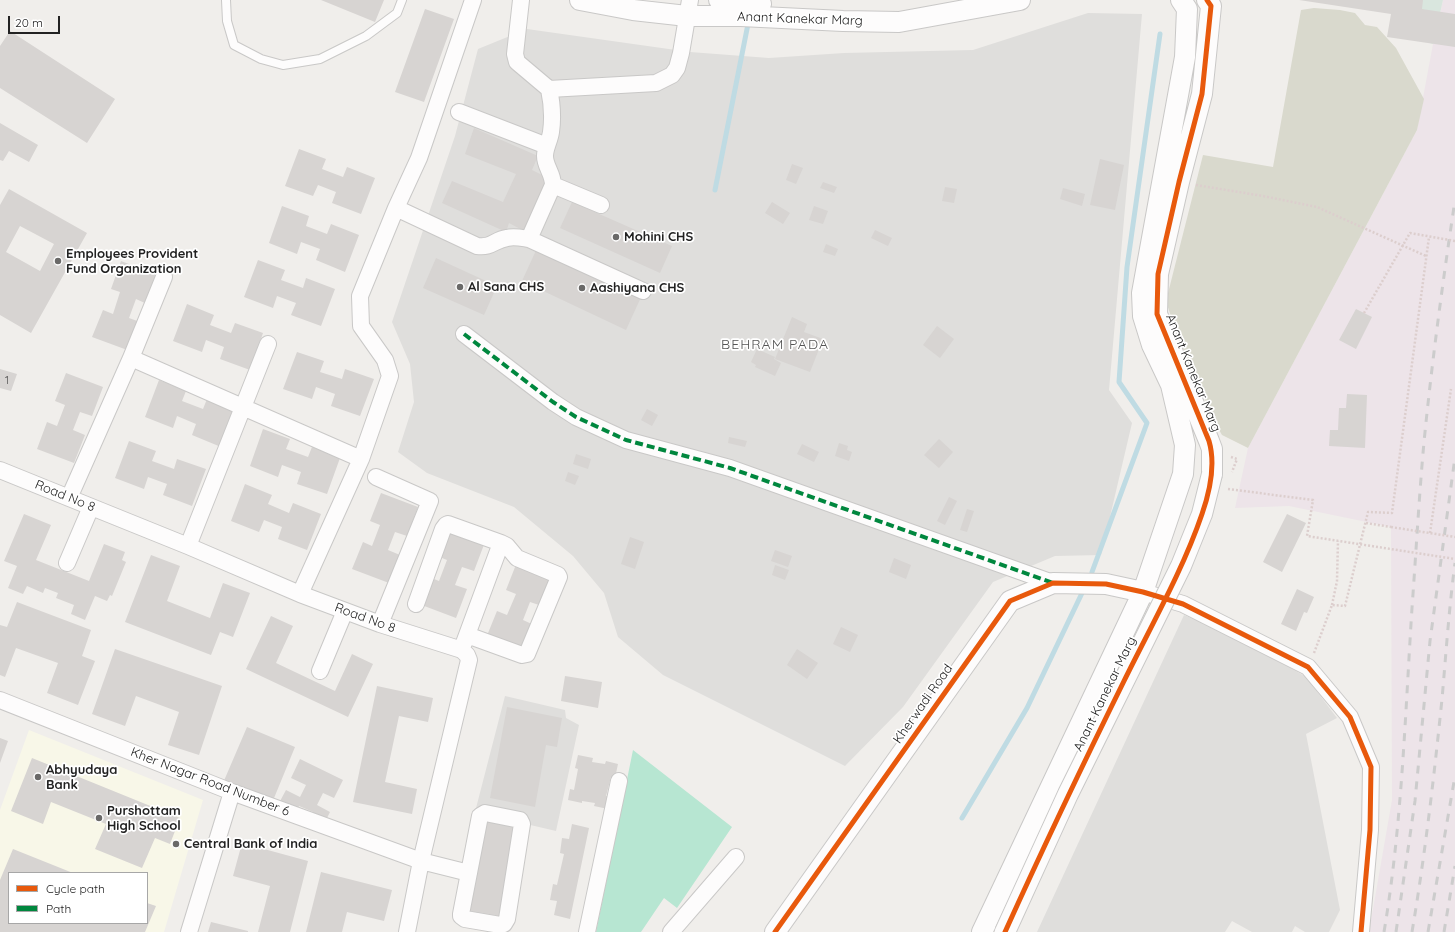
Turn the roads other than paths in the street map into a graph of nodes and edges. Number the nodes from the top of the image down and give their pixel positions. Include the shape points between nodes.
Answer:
1 (226, 0) edge
2 (402, 0) edge
3 (473, 0) edge
4 (520, 0) edge
5 (580, 0) edge
6 (720, 0) edge
7 (944, 0) edge
8 (1020, 0) edge
9 (1181, 0) edge
10 (1207, 0) edge
11 (634, 5) edge
12 (689, 8) edge
13 (843, 16) junction
14 (549, 89) junction
15 (460, 112) dead end
16 (547, 146) junction
17 (553, 185) junction
18 (601, 205) dead end
19 (396, 208) junction
20 (529, 239) junction
21 (164, 277) dead end
22 (643, 291) dead end
23 (464, 334) dead end
24 (268, 344) dead end
25 (131, 358) junction
26 (242, 407) junction
27 (361, 459) junction
28 (0, 470) edge
29 (376, 477) dead end
30 (69, 498) junction
31 (91, 507) junction
32 (501, 543) junction
33 (188, 546) junction
34 (67, 563) dead end
35 (1053, 583) junction
36 (1143, 592) junction
37 (300, 594) junction
38 (416, 604) dead end
39 (345, 611) junction
40 (380, 624) junction
41 (468, 634) junction
42 (462, 650) junction
43 (320, 671) dead end
44 (0, 700) edge
45 (619, 781) dead end
46 (232, 792) junction
47 (736, 857) dead end
48 (421, 861) junction
49 (469, 873) junction
50 (189, 932) edge
51 (407, 932) edge
52 (587, 932) edge
53 (671, 932) edge
54 (775, 932) edge
55 (982, 932) edge
56 (1004, 932) edge
57 (1361, 932) edge

1 - 2 lane via 227,21 234,45 261,59 283,65 320,59 366,36 397,13
3 - 19 street via 419,158
4 - 14 street via 515,54 517,62
5 - 11 street, Anant Kanekar Marg
6 - 13 street, Anant Kanekar Marg
7 - 13 street, Anant Kanekar Marg via 900,9
8 - 13 street, Anant Kanekar Marg via 899,22
9 - 36 street, Anant Kanekar Marg via 1187,9 1185,57 1142,292 1143,316 1152,345 1171,385 1185,446 1183,474
10 - 56 street, Anant Kanekar Marg, bridge via 1212,6 1202,94 1158,274 1157,314 1209,441 1218,481 1181,566 1068,794
11 - 12 street, Anant Kanekar Marg
12 - 13 street, Anant Kanekar Marg via 741,16
12 - 14 street via 681,53 672,75 656,83
14 - 16 street via 552,105 551,132
15 - 16 street
16 - 17 street via 544,154 545,163 553,177
17 - 18 street
17 - 20 street
19 - 20 street via 477,246 485,247 507,238
19 - 27 street via 360,296 361,326 385,360 390,376
20 - 22 street
21 - 25 street
23 - 35 street via 553,402 576,417 626,440 730,468
24 - 26 street
25 - 26 street
25 - 30 street
26 - 27 street
26 - 33 street
27 - 37 street
28 - 30 street, Road No 8
29 - 40 street via 430,501
30 - 31 street, Road No 8
31 - 33 street, Road No 8
31 - 34 street
32 - 38 street via 446,525
32 - 41 street
32 - 41 street via 507,546 516,558 558,577 527,654 522,655
33 - 37 street, Road No 8
35 - 36 street, Kherwadi Road via 1106,584
35 - 54 street, Kherwadi Road via 1010,601
36 - 55 street, Anant Kanekar Marg
36 - 57 street via 1183,604 1308,667 1350,717 1371,767 1370,830
37 - 39 street, Road No 8
39 - 40 street, Road No 8
39 - 43 street
40 - 42 street, Road No 8
41 - 42 street
42 - 48 street via 468,660
44 - 46 street, Kher Nagar Road Number 6
45 - 52 street
46 - 48 street, Kher Nagar Road Number 6
46 - 50 street
47 - 53 street
48 - 49 street, Kher Nagar Road Number 6
48 - 51 street
49 - 49 street via 462,916 465,919 504,924 507,920 522,824 520,820 481,814

